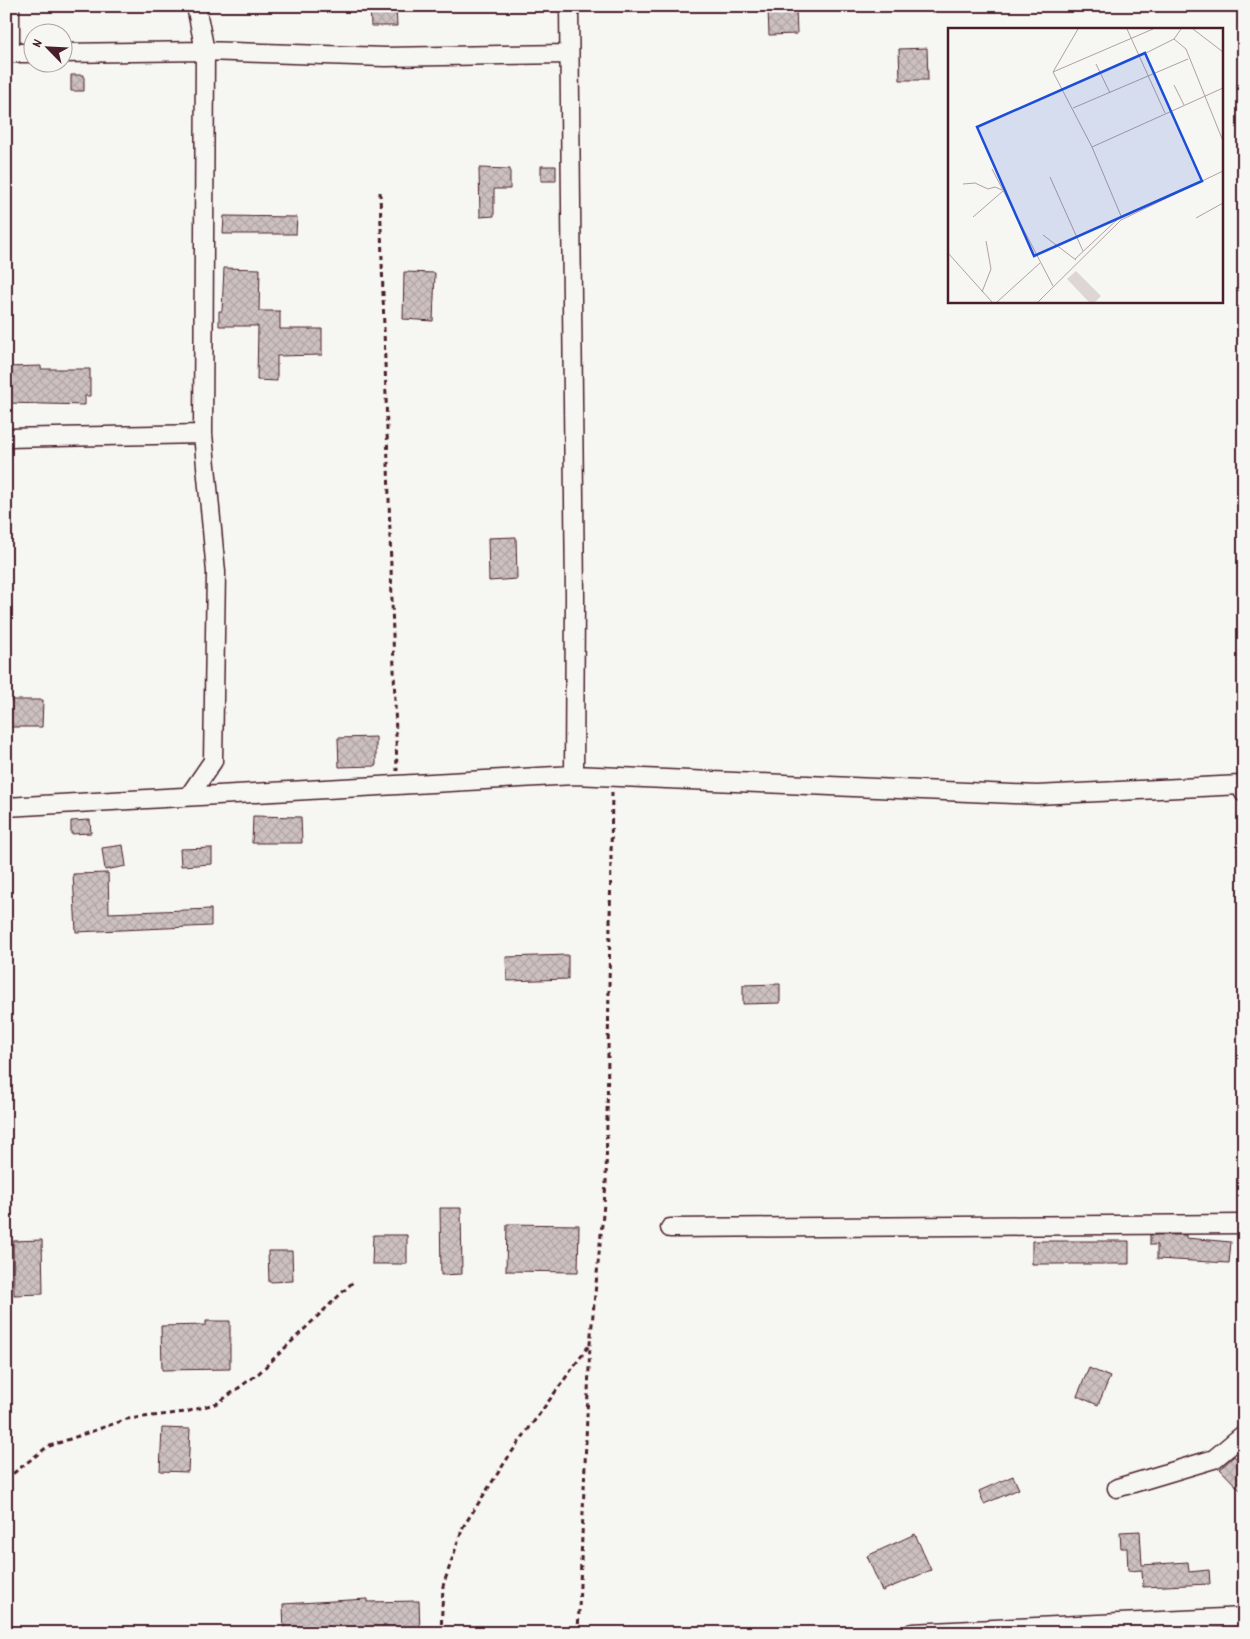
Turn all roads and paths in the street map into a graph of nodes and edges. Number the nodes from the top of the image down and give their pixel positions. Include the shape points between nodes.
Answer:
1 (10, 6) edge
2 (196, 6) edge
3 (569, 6) edge
4 (205, 51) junction
5 (8, 53) edge
6 (22, 53) edge
7 (72, 53) edge
8 (569, 54) junction
9 (380, 192) dead end
10 (203, 434) junction
11 (6, 438) edge
12 (574, 775) junction
13 (612, 775) junction
14 (398, 785) junction
15 (1244, 793) edge
16 (189, 796) junction
17 (6, 806) edge
18 (1244, 1224) edge
19 (670, 1228) dead end
20 (354, 1281) dead end
21 (590, 1344) junction
22 (1244, 1434) edge
23 (6, 1480) edge
24 (1117, 1488) dead end
25 (1244, 1617) edge
26 (442, 1633) edge
27 (578, 1633) edge
28 (912, 1633) edge

1 - 5 street
2 - 4 street
3 - 8 street
4 - 7 street
4 - 8 street via 385,57
4 - 10 street
5 - 6 street
8 - 12 street
9 - 14 path
10 - 11 street
10 - 16 street via 216,572 213,761
12 - 13 street
12 - 14 street
13 - 15 street via 1037,795 1241,785
13 - 21 path via 606,1184
14 - 16 street
16 - 17 street
18 - 19 street
20 - 23 path via 259,1373 218,1403 186,1412 127,1419 47,1447
21 - 26 path via 509,1456 463,1527 443,1586
21 - 27 path
22 - 24 street via 1214,1459
25 - 28 street

